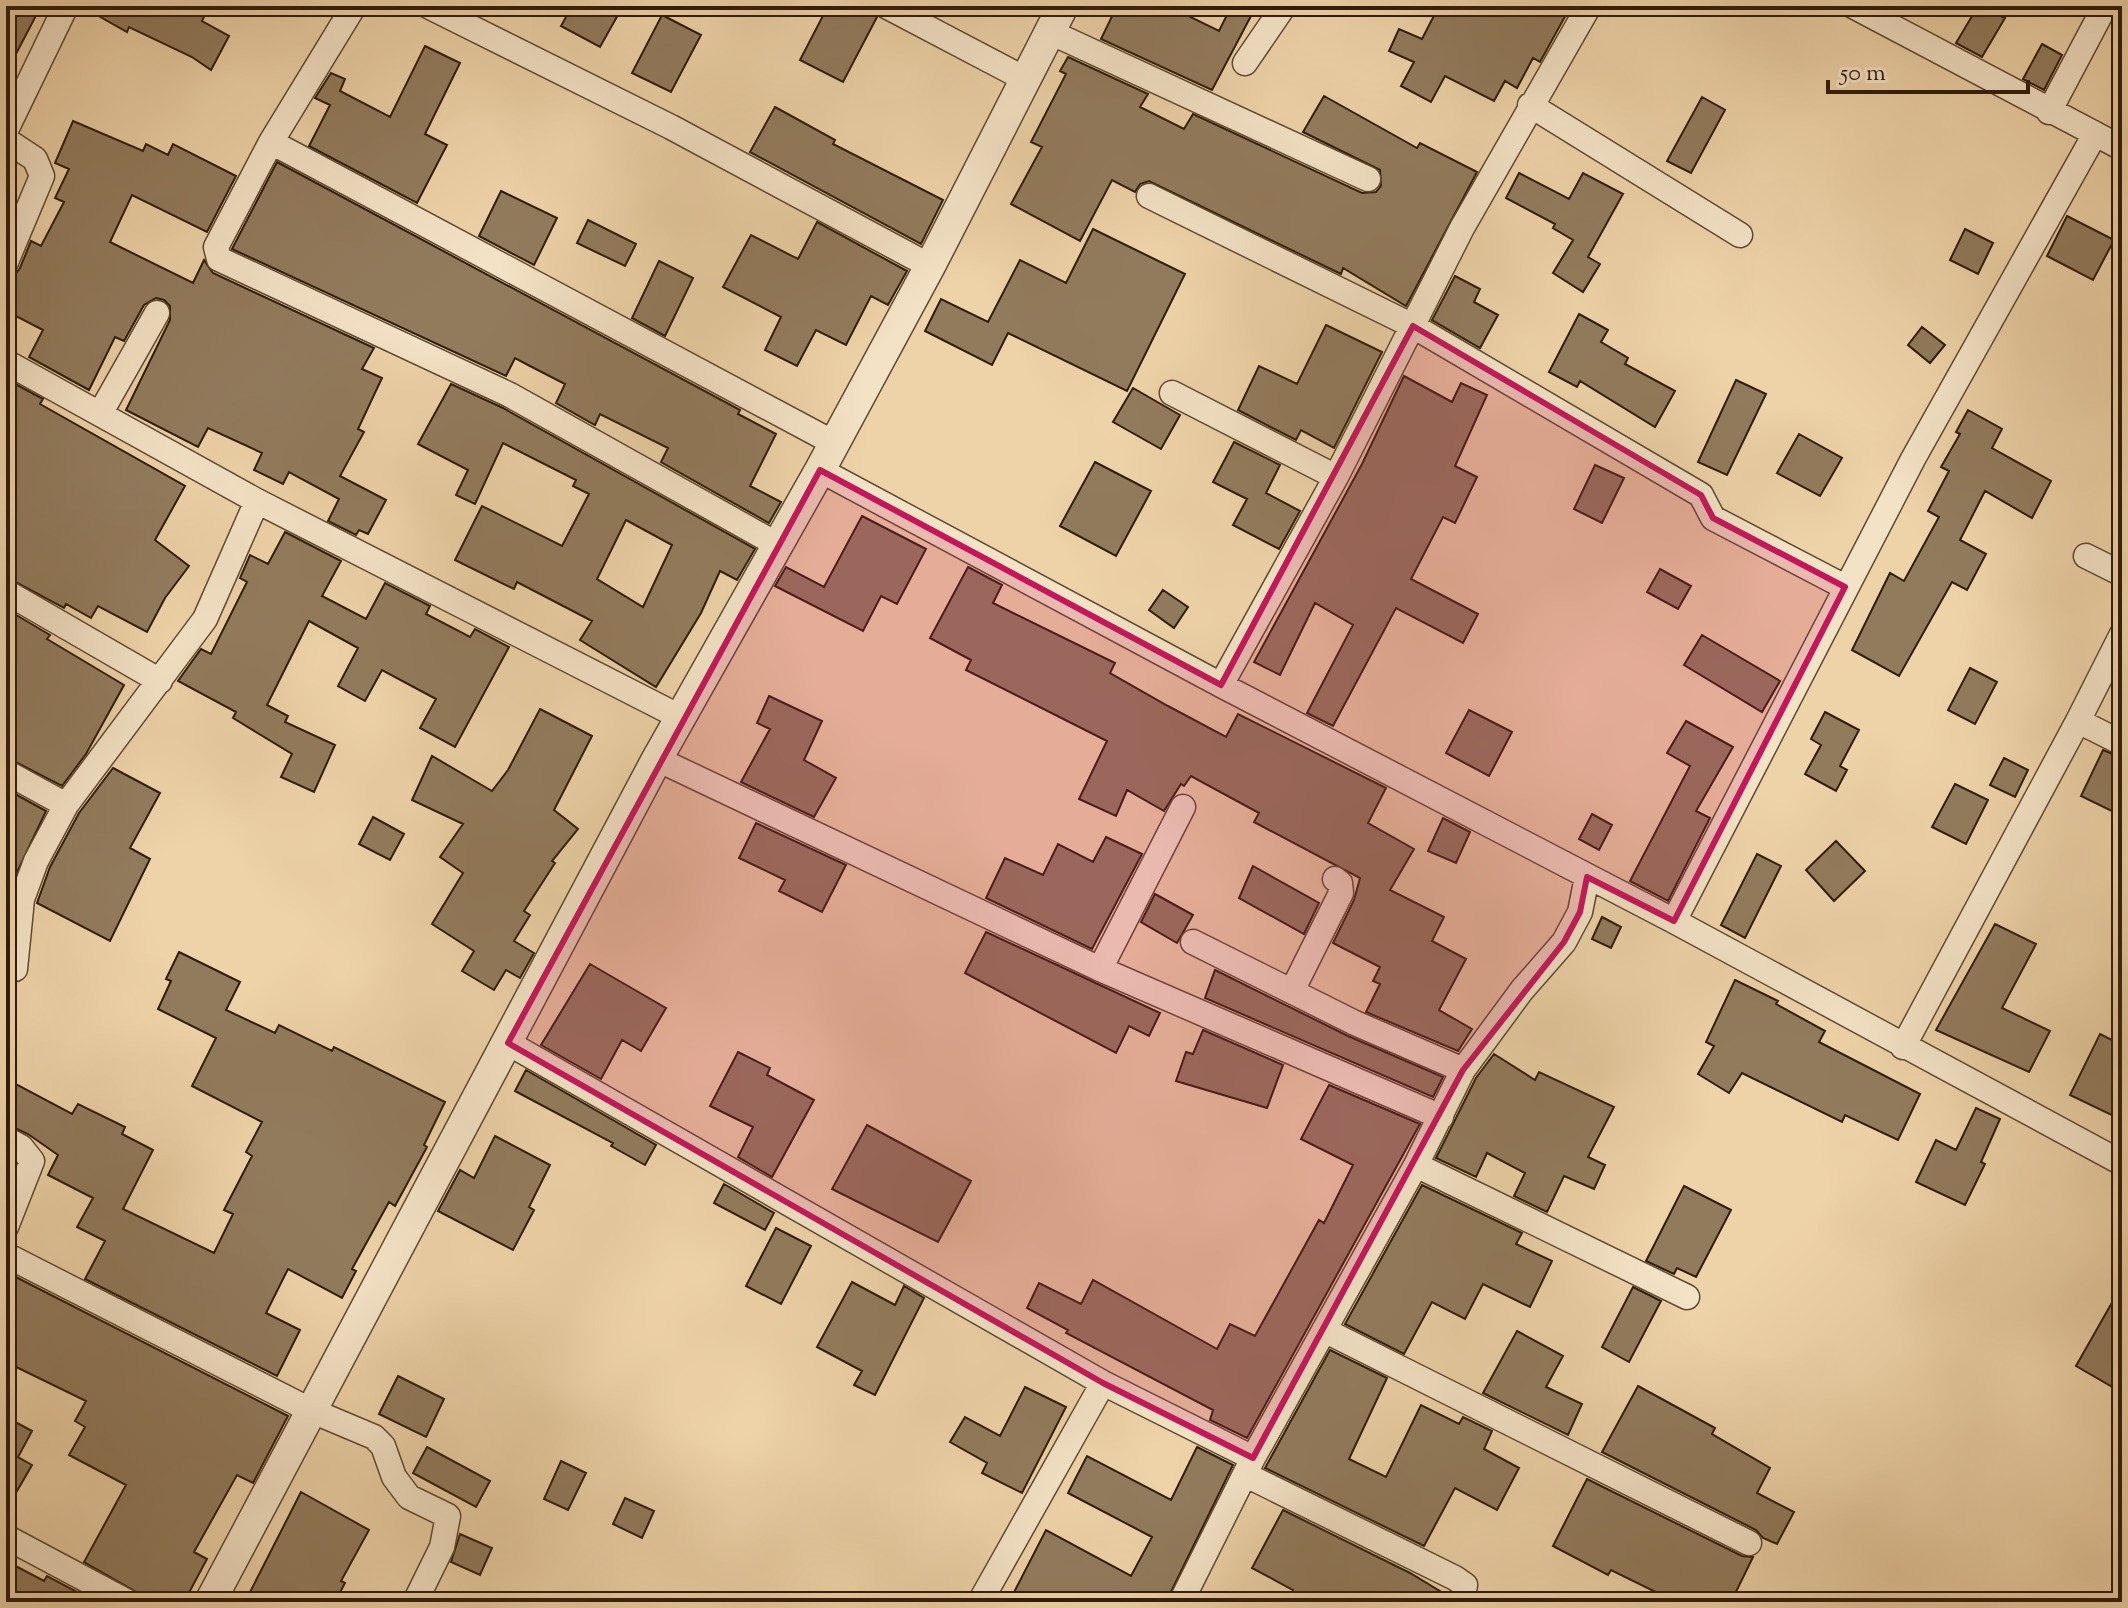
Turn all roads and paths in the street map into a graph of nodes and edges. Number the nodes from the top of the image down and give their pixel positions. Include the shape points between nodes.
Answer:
1 (66, 6) edge
2 (354, 6) edge
3 (428, 6) edge
4 (886, 6) edge
5 (1284, 6) edge
6 (1589, 6) edge
7 (1853, 6) edge
8 (2105, 6) edge
9 (1057, 19) edge
10 (1245, 63) dead end
11 (1025, 79) junction
12 (1530, 105) junction
13 (2049, 112) junction
14 (6, 130) edge
15 (2095, 134) junction
16 (6, 140) edge
17 (271, 142) junction
18 (2122, 148) edge
19 (1368, 179) dead end
20 (1149, 196) dead end
21 (1740, 235) dead end
22 (6, 262) edge
23 (930, 266) junction
24 (157, 313) dead end
25 (1413, 326) junction
26 (6, 362) edge
27 (1172, 393) dead end
28 (101, 412) junction
29 (834, 443) junction
30 (820, 470) junction
31 (1336, 477) junction
32 (257, 501) junction
33 (778, 545) junction
34 (2086, 556) dead end
35 (2122, 574) edge
36 (1845, 587) junction
37 (6, 592) edge
38 (2122, 634) edge
39 (160, 681) junction
40 (1221, 685) junction
41 (680, 717) junction
42 (2078, 721) junction
43 (2122, 743) edge
44 (657, 759) junction
45 (6, 772) edge
46 (66, 805) junction
47 (1183, 807) dead end
48 (1587, 877) junction
49 (1335, 879) dead end
50 (1674, 921) junction
51 (1193, 942) dead end
52 (15, 969) dead end
53 (1100, 969) junction
54 (1292, 991) junction
55 (508, 1043) junction
56 (1903, 1047) junction
57 (1463, 1070) junction
58 (1441, 1117) junction
59 (6, 1139) edge
60 (2122, 1163) edge
61 (1416, 1165) junction
62 (6, 1227) edge
63 (6, 1255) edge
64 (1687, 1297) dead end
65 (1324, 1330) junction
66 (1103, 1383) junction
67 (310, 1410) junction
68 (1250, 1466) junction
69 (6, 1537) edge
70 (1749, 1543) dead end
71 (128, 1602) edge
72 (210, 1602) edge
73 (415, 1602) edge
74 (980, 1602) edge
75 (1181, 1602) edge
76 (1462, 1602) edge

1 - 14 street
2 - 17 street
3 - 23 street via 671,127
4 - 11 street
5 - 10 street
6 - 12 street
7 - 13 street
8 - 13 street
9 - 11 street
9 - 19 street
11 - 23 street
12 - 21 street
12 - 25 street
13 - 15 street
15 - 18 street
15 - 36 street
16 - 22 street via 35,159 42,176
17 - 29 street
17 - 33 street via 216,247 219,259 510,395
20 - 25 street
23 - 29 street
24 - 28 street
25 - 31 street
25 - 36 street via 1701,495 1713,518
26 - 28 street
27 - 31 street
28 - 32 street
29 - 30 street
30 - 33 street
30 - 40 street
31 - 40 street
32 - 39 street via 205,619
32 - 41 street
33 - 41 street
34 - 35 street
36 - 50 street
37 - 39 street
38 - 42 street
39 - 46 street
40 - 48 street
41 - 44 street
42 - 43 street
42 - 56 street
44 - 53 street
44 - 55 street
45 - 46 street
46 - 52 street via 22,899
47 - 53 street
48 - 50 street
48 - 57 street via 1580,912 1564,942
49 - 54 street via 1341,893
50 - 56 street
51 - 54 street
53 - 58 street
54 - 57 street
55 - 66 street
55 - 67 street
56 - 60 street
57 - 58 street
58 - 61 street
59 - 62 street via 32,1161
61 - 64 street
61 - 65 street
63 - 67 street
65 - 68 street
65 - 70 street
66 - 68 street
66 - 74 street
67 - 72 street
67 - 73 street via 374,1437 409,1497 448,1516 442,1547
68 - 75 street
68 - 76 street via 1455,1578 1465,1585
69 - 71 street

